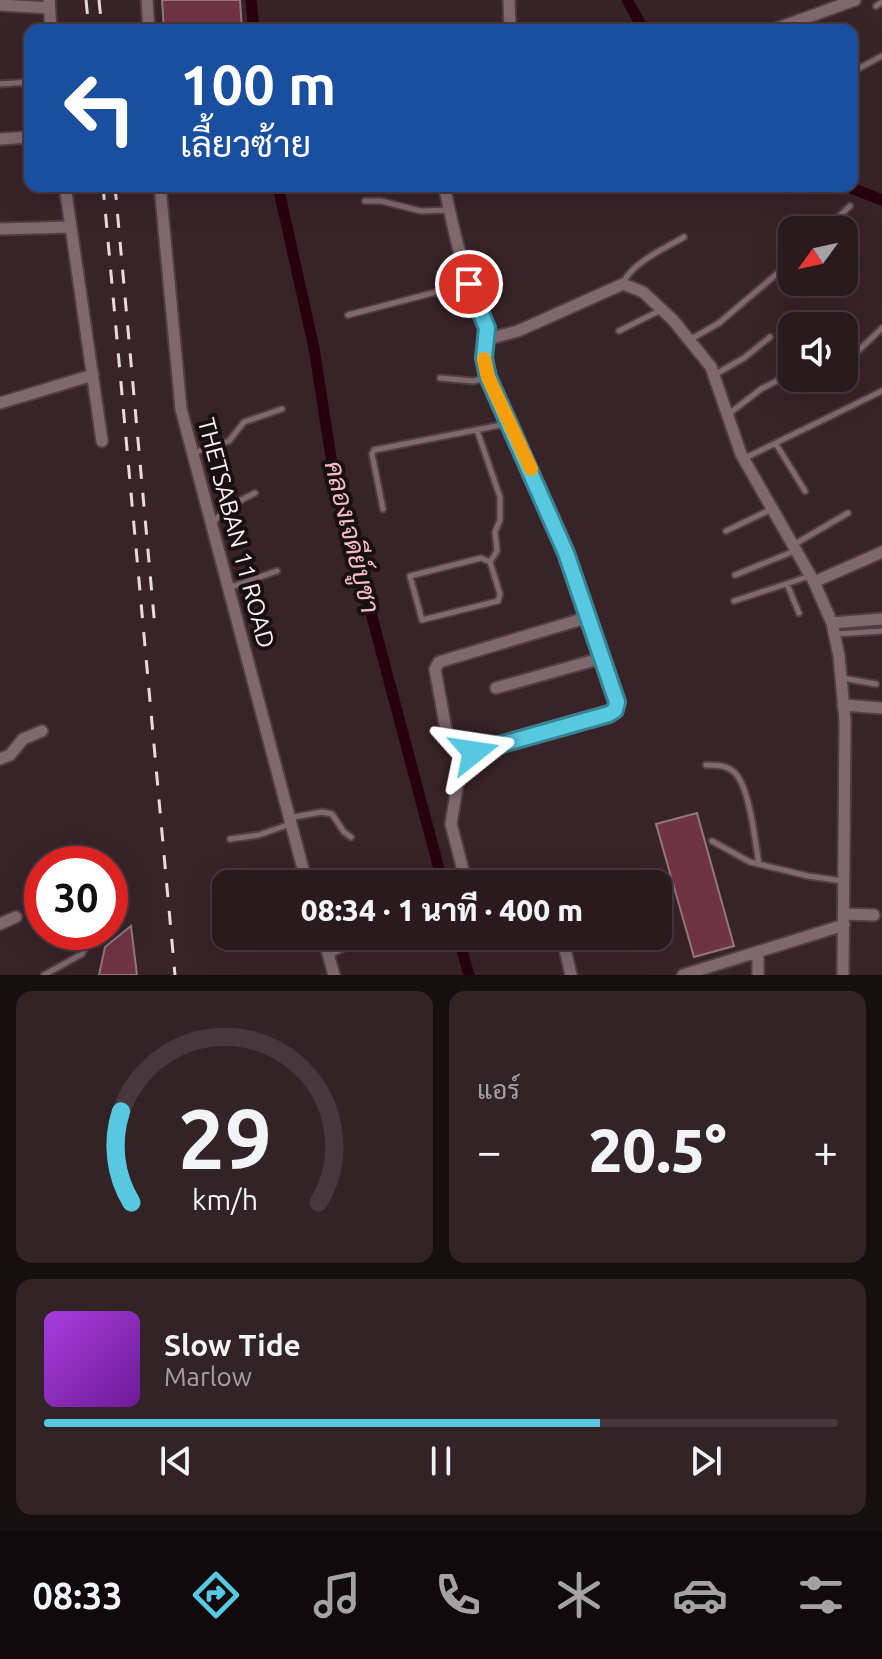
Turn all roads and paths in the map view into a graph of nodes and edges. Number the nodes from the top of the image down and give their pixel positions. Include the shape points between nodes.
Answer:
1 (147, 0) edge
2 (509, 0) edge
3 (855, 0) edge
4 (49, 4) edge
5 (0, 5) edge
6 (51, 24) edge
7 (149, 24) edge
8 (510, 24) edge
9 (789, 24) edge
10 (882, 56) edge
11 (858, 69) edge
12 (24, 82) edge
13 (0, 84) edge
14 (24, 137) edge
15 (0, 139) edge
16 (66, 192) edge
17 (160, 192) edge
18 (448, 192) edge
19 (365, 201) dead end
20 (850, 206) dead end
21 (449, 210) junction
22 (840, 216) edge
23 (70, 227) junction
24 (0, 229) edge
25 (684, 237) dead end
26 (778, 273) edge
27 (469, 284) junction
28 (623, 284) junction
29 (662, 309) junction
30 (348, 315) dead end
31 (882, 328) edge
32 (619, 331) dead end
33 (770, 337) dead end
34 (488, 339) junction
35 (690, 340) junction
36 (858, 351) edge
37 (93, 375) junction
38 (713, 376) junction
39 (488, 377) junction
40 (440, 378) dead end
41 (778, 380) edge
42 (882, 391) edge
43 (0, 403) edge
44 (282, 409) dead end
45 (726, 416) junction
46 (512, 423) junction
47 (477, 430) junction
48 (102, 441) dead end
49 (776, 444) junction
50 (192, 454) junction
51 (743, 459) junction
52 (805, 491) dead end
53 (255, 493) dead end
54 (383, 509) dead end
55 (772, 509) junction
56 (848, 513) dead end
57 (211, 524) junction
58 (726, 531) dead end
59 (795, 548) junction
60 (882, 552) edge
61 (490, 562) junction
62 (277, 571) dead end
63 (735, 575) dead end
64 (812, 579) junction
65 (787, 584) junction
66 (227, 588) junction
67 (734, 601) dead end
68 (799, 613) dead end
69 (589, 617) junction
70 (882, 619) edge
71 (833, 628) junction
72 (882, 631) edge
73 (602, 658) junction
74 (841, 678) junction
75 (876, 684) dead end
76 (496, 688) dead end
77 (843, 705) junction
78 (882, 708) edge
79 (42, 731) dead end
80 (462, 756) junction
81 (0, 759) edge
82 (706, 765) dead end
83 (289, 821) junction
84 (351, 837) dead end
85 (230, 839) dead end
86 (712, 841) dead end
87 (759, 864) junction
88 (303, 870) edge
89 (463, 870) edge
90 (844, 881) junction
91 (874, 915) dead end
92 (16, 917) dead end
93 (844, 919) junction
94 (0, 924) edge
95 (84, 950) edge
96 (327, 950) edge
97 (340, 950) edge
98 (565, 950) edge
99 (758, 952) junction
100 (328, 955) junction
101 (59, 965) junction
102 (44, 975) edge
103 (65, 975) edge
104 (334, 975) edge
105 (571, 975) edge
106 (683, 975) edge
107 (758, 975) edge
108 (843, 975) edge

1 - 7 street
2 - 8 street
3 - 9 street
4 - 5 street
4 - 6 street
10 - 11 lane
12 - 13 lane
14 - 15 street
16 - 23 street
17 - 50 street, THETSABAN 11 ROAD via 176,379
18 - 21 street
19 - 21 lane
20 - 22 lane
21 - 27 street
23 - 24 street
23 - 37 street
25 - 28 lane via 627,275
26 - 35 lane via 719,323
27 - 30 lane
27 - 34 street
28 - 29 street via 643,292
28 - 34 street
29 - 32 lane
29 - 35 street
31 - 36 lane
33 - 38 lane
34 - 39 street
35 - 38 street
37 - 43 street
37 - 48 street
38 - 45 street
39 - 40 lane
39 - 46 street
41 - 45 lane
42 - 49 lane
44 - 50 lane via 244,422 229,441
45 - 51 street
46 - 47 lane
46 - 69 street
47 - 54 lane via 374,450
47 - 61 lane via 500,497 497,551
49 - 51 lane
49 - 52 lane
50 - 57 street, THETSABAN 11 ROAD
51 - 55 street
53 - 57 lane via 226,508
55 - 58 lane
55 - 59 street
56 - 59 lane
57 - 66 street, THETSABAN 11 ROAD
59 - 63 lane
59 - 64 street
60 - 64 street
61 - 61 lane via 481,558 410,576 422,620 498,601
62 - 66 lane
64 - 65 lane
64 - 71 street
65 - 67 lane
65 - 68 lane
66 - 83 street, THETSABAN 11 ROAD
69 - 73 street
69 - 80 street via 439,662 435,669 447,735
70 - 71 street
71 - 72 lane
71 - 74 street
73 - 76 street
73 - 80 street via 615,710
74 - 75 lane
74 - 77 street
77 - 78 street
77 - 90 street
79 - 81 street
80 - 89 street via 451,824
82 - 87 lane via 721,765 738,777
83 - 84 lane via 332,814
83 - 85 lane via 259,835
83 - 88 street, THETSABAN 11 ROAD
86 - 87 lane
87 - 90 lane
90 - 93 street
91 - 93 street
92 - 94 street
93 - 99 street
93 - 108 street
95 - 101 lane
96 - 100 street
97 - 100 lane
98 - 105 street
99 - 106 street
99 - 107 street
100 - 104 street
101 - 102 lane
101 - 103 lane

